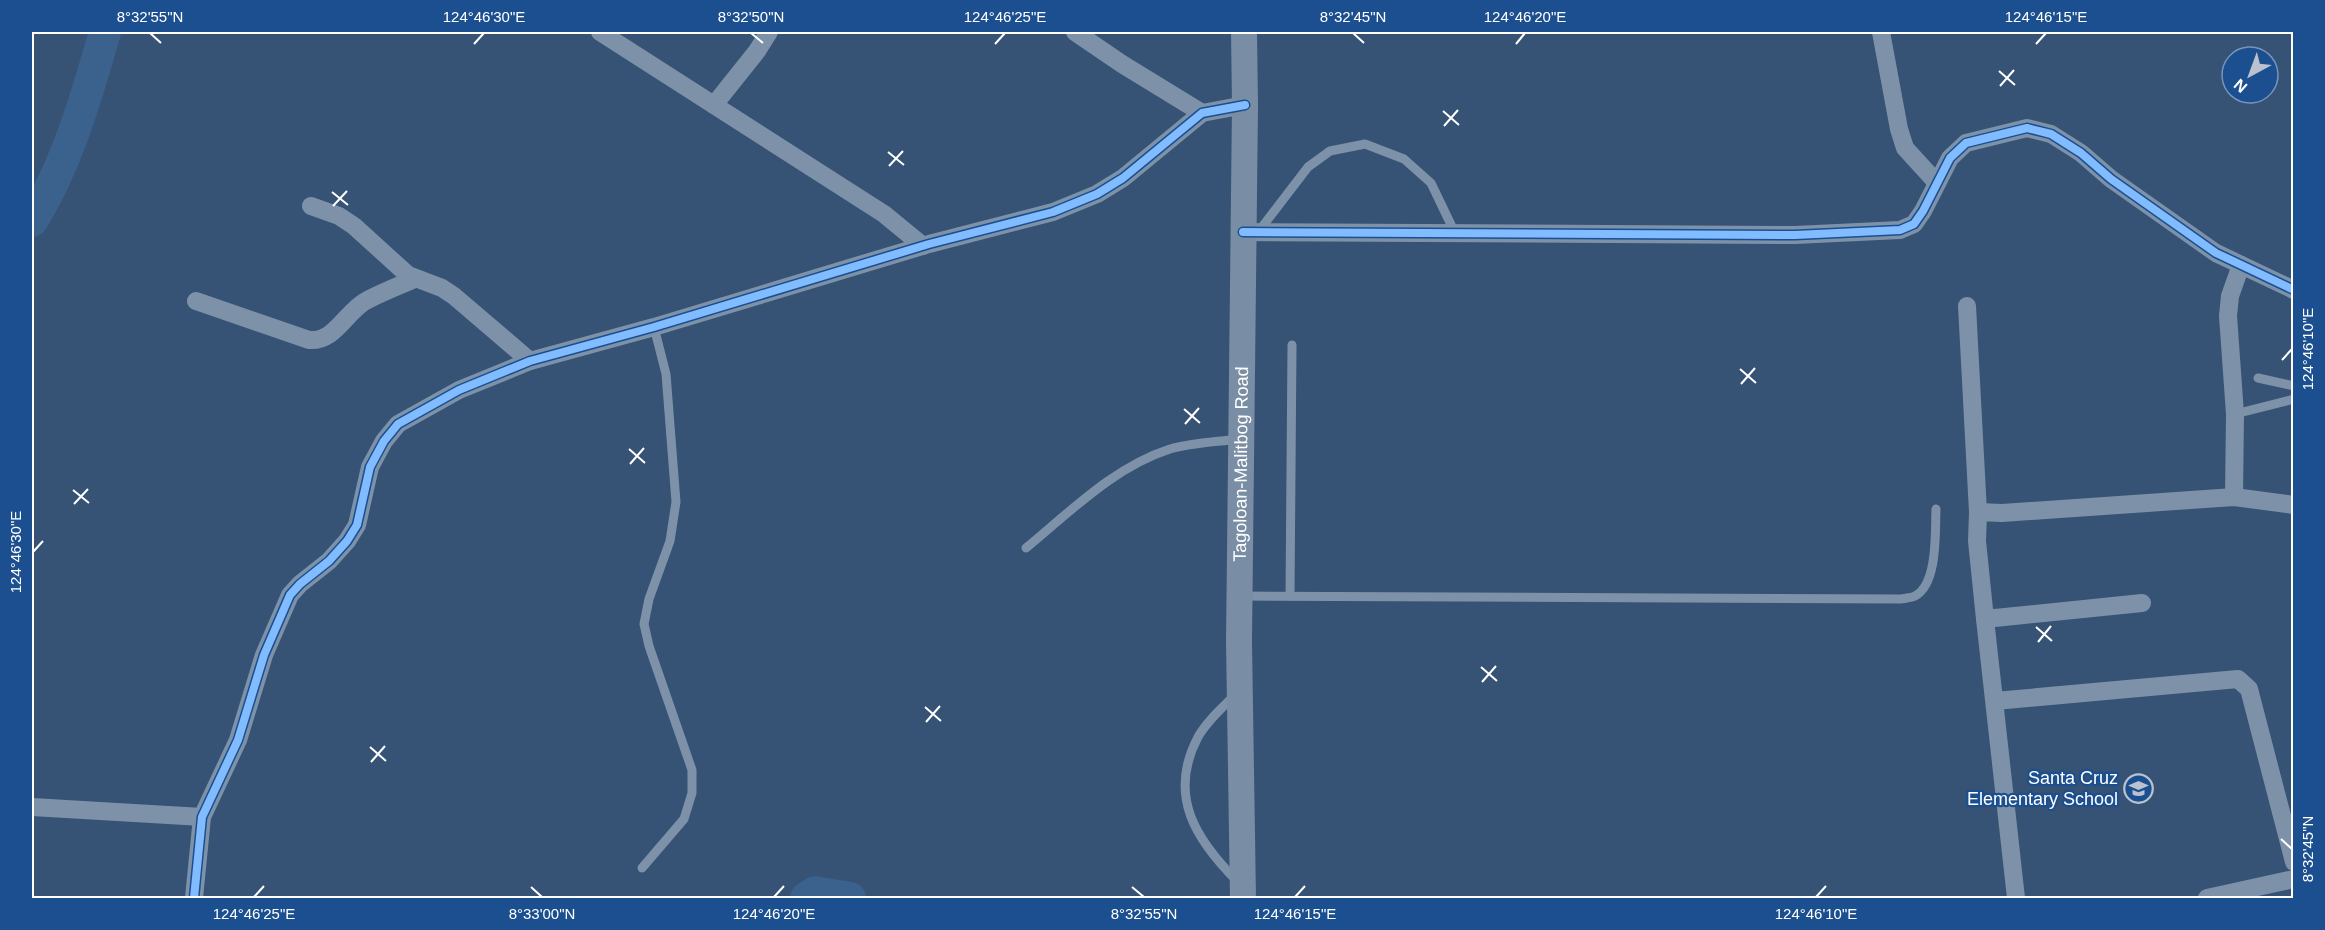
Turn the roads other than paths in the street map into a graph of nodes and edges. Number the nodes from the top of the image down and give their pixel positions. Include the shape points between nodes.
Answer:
1 (600, 32) edge
2 (769, 32) edge
3 (1075, 32) edge
4 (1244, 32) edge
5 (1881, 32) edge
6 (714, 105) junction
7 (1245, 105) junction
8 (1202, 113) junction
9 (1937, 183) junction
10 (311, 206) dead end
11 (1251, 232) junction
12 (1455, 233) junction
13 (923, 246) junction
14 (2241, 266) junction
15 (416, 279) junction
16 (2294, 290) edge
17 (196, 301) dead end
18 (1966, 306) dead end
19 (654, 327) junction
20 (1292, 345) dead end
21 (530, 361) junction
22 (2258, 378) dead end
23 (2294, 386) edge
24 (2294, 399) edge
25 (2235, 414) junction
26 (1240, 438) junction
27 (2234, 497) junction
28 (2294, 505) edge
29 (1936, 509) dead end
30 (1978, 512) junction
31 (1026, 548) dead end
32 (1239, 596) junction
33 (1290, 596) junction
34 (2142, 603) dead end
35 (1985, 619) junction
36 (1239, 690) junction
37 (1995, 701) junction
38 (32, 807) edge
39 (202, 817) junction
40 (2294, 862) edge
41 (642, 868) dead end
42 (2294, 879) edge
43 (1242, 892) edge
44 (194, 898) edge
45 (2016, 898) edge
46 (2215, 898) edge

1 - 6 street
2 - 6 street
3 - 8 street
4 - 7 main road, Tagoloan-Malitbog Road
5 - 9 street via 1905,148
6 - 13 street via 884,214
7 - 8 street
7 - 11 main road, Tagoloan-Malitbog Road
8 - 13 street via 1124,178 1097,194 1053,212
9 - 12 street via 1914,224 1900,230 1795,235
9 - 14 street via 1950,158 1966,143 2027,128 2051,134 2216,253
10 - 15 street via 354,226
11 - 12 street
11 - 12 lane via 1308,167 1330,151 1365,144 1404,159 1431,183
11 - 26 main road, Tagoloan-Malitbog Road
13 - 19 street
14 - 16 street
14 - 25 street via 2230,296 2228,316
15 - 17 street via 362,304 319,341
15 - 21 street via 454,296
18 - 30 street
19 - 21 street
19 - 41 lane via 666,374 676,502 670,541 644,624 692,770 692,793 684,819
20 - 33 lane
21 - 39 street via 459,390 398,424 384,441 370,467 357,525 329,561 290,595 264,655 238,740
22 - 23 lane
24 - 25 lane
25 - 27 street
26 - 31 lane via 1171,449 1134,463
26 - 32 main road, Tagoloan-Malitbog Road
27 - 28 street
27 - 30 street
29 - 33 lane via 1928,584 1916,595 1901,599
30 - 35 street
32 - 33 lane
32 - 36 main road, Tagoloan-Malitbog Road
34 - 35 street
35 - 37 street
36 - 43 main road, Tagoloan-Malitbog Road
36 - 43 lane via 1198,737 1187,766 1185,799 1197,832
37 - 40 street via 2238,679 2249,689
37 - 45 street
38 - 39 street
39 - 44 street
42 - 46 street

